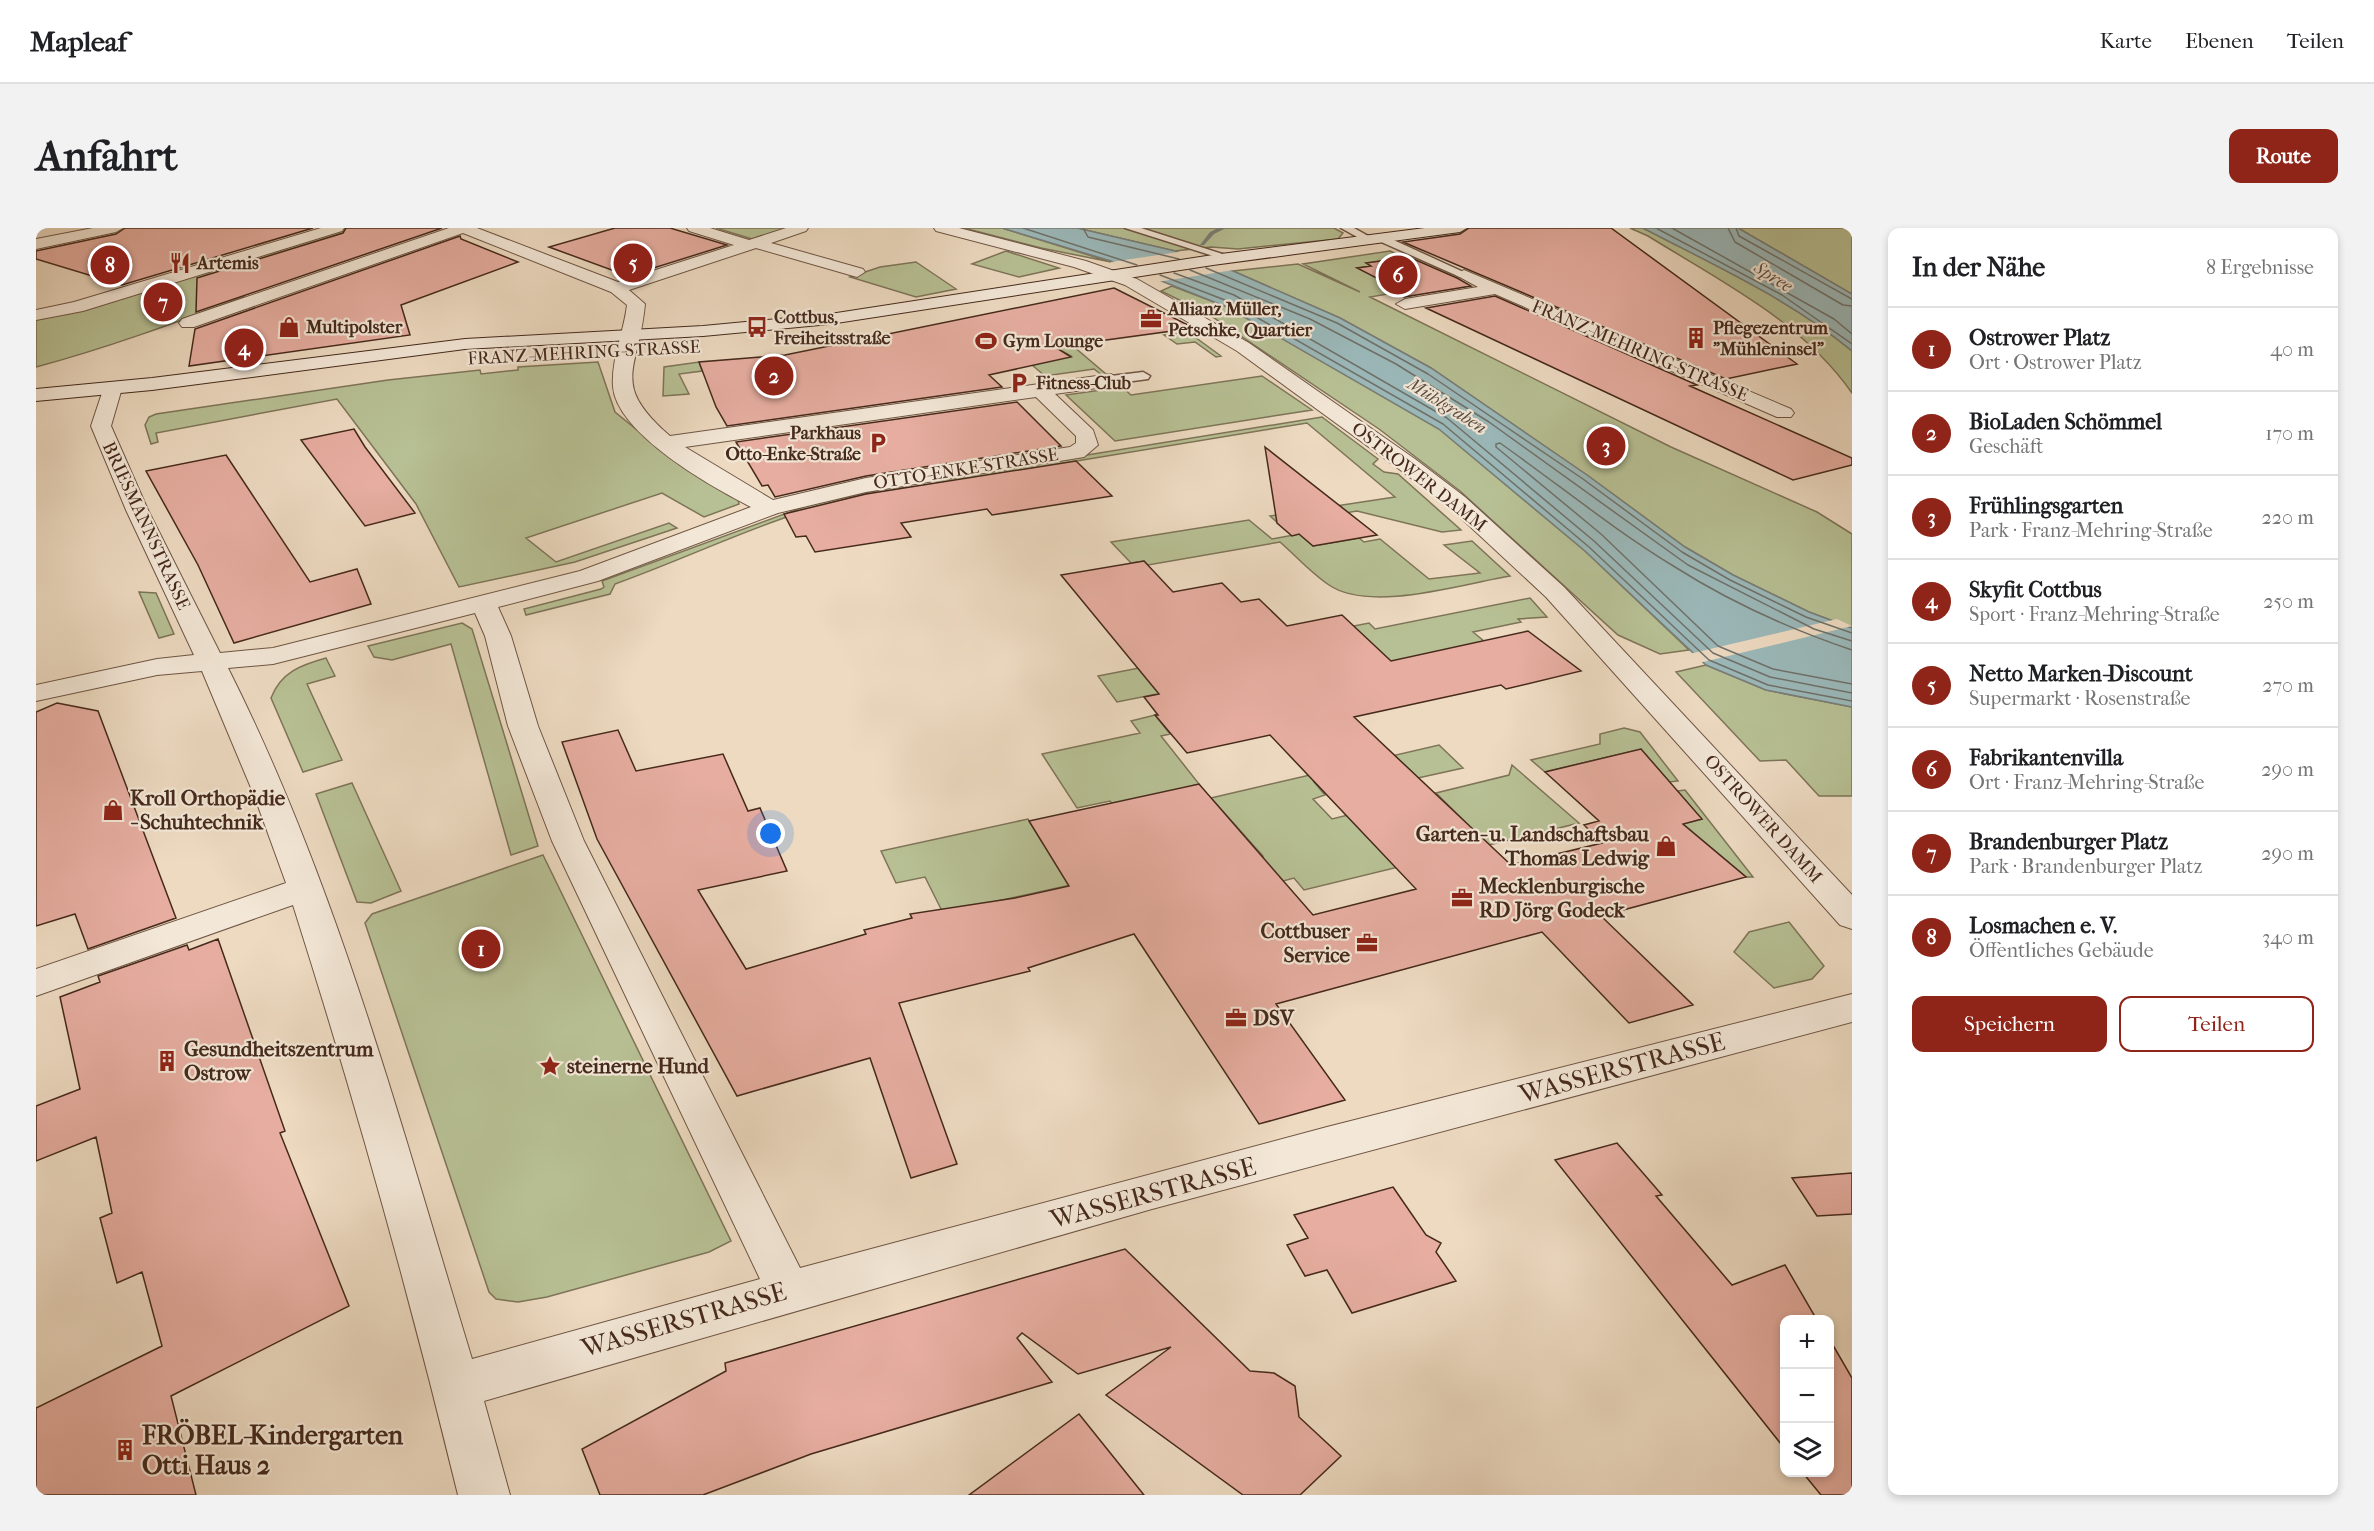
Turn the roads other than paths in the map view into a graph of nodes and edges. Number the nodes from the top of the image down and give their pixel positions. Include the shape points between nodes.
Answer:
1 (116, 228) edge
2 (337, 228) edge
3 (464, 228) edge
4 (694, 228) edge
5 (801, 228) edge
6 (941, 228) edge
7 (1130, 228) edge
8 (1346, 228) edge
9 (1460, 228) edge
10 (1377, 240) junction
11 (36, 244) edge
12 (753, 244) junction
13 (1230, 258) junction
14 (857, 272) dead end
15 (1111, 275) junction
16 (1464, 275) joint
17 (617, 288) junction
18 (1496, 289) junction
19 (1404, 304) dead end
20 (36, 315) edge
21 (188, 323) dead end
22 (630, 341) junction
23 (1143, 376) dead end
24 (1111, 380) joint
25 (1040, 390) junction
26 (36, 395) edge
27 (109, 396) junction
28 (36, 412) edge
29 (1784, 413) dead end
30 (666, 443) junction
31 (770, 508) junction
32 (484, 603) junction
33 (210, 662) junction
34 (36, 693) edge
35 (305, 889) junction
36 (1852, 917) edge
37 (36, 983) edge
38 (1852, 1008) edge
39 (788, 1290) junction
40 (456, 1386) junction
41 (484, 1495) edge

1 - 11 street
2 - 20 street via 77,307
3 - 17 street
3 - 21 street
4 - 12 street
5 - 12 street
6 - 15 street, OSTROWER DAMM
7 - 13 lane
8 - 10 lane
9 - 10 street, FRANZ-MEHRING-STRASSE
10 - 13 street, FRANZ-MEHRING-STRASSE
10 - 16 lane, FRANZ-MEHRING-STRASSE
12 - 14 street
12 - 17 street
13 - 15 street, FRANZ-MEHRING-STRASSE
15 - 22 street, FRANZ-MEHRING-STRASSE via 830,319
15 - 36 street, OSTROWER DAMM via 1243,347 1456,502 1555,592
16 - 18 street, FRANZ-MEHRING-STRASSE
17 - 22 street via 636,304
18 - 19 street
18 - 29 street, FRANZ-MEHRING-STRASSE
22 - 27 street, FRANZ-MEHRING-STRASSE
22 - 30 street via 622,378 624,396 634,416
23 - 24 lane
24 - 25 street
25 - 30 street
25 - 31 street, OTTO-ENKE-STRASSE via 1086,434 1087,445 1076,452 866,485
26 - 27 street
27 - 28 street
27 - 33 street, BRIESMANNSTRASSE via 101,426
30 - 31 street
31 - 32 street, OTTO-ENKE-STRASSE via 589,576
32 - 33 street, OTTO-ENKE-STRASSE via 273,656
32 - 39 street via 498,636 523,726 568,841
33 - 34 street, OTTO-ENKE-STRASSE via 121,673
33 - 35 street, BRIESMANNSTRASSE via 270,795
35 - 37 street
35 - 40 street, BRIESMANNSTRASSE via 361,1059
38 - 39 street, WASSERSTRASSE
39 - 40 street, WASSERSTRASSE
40 - 41 street, BRIESMANNSTRASSE

